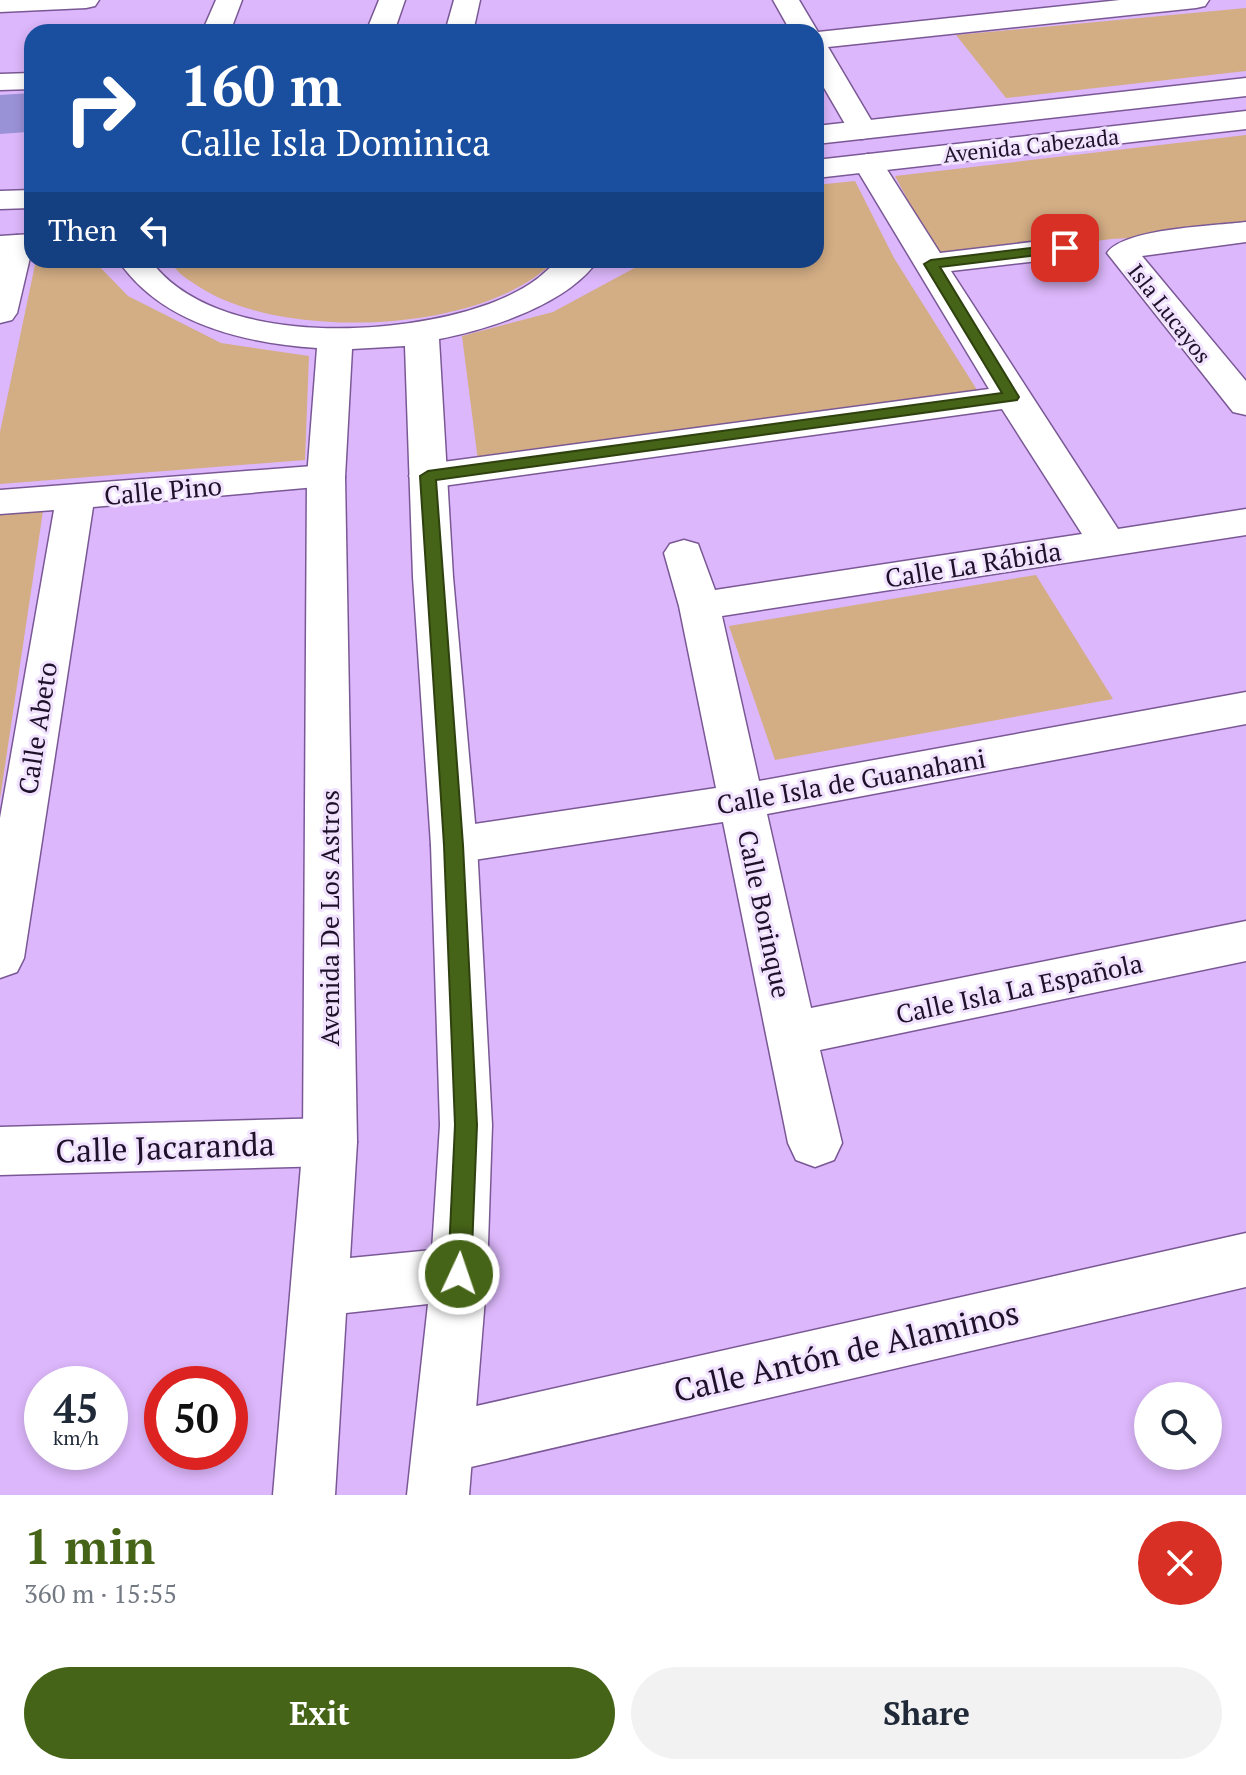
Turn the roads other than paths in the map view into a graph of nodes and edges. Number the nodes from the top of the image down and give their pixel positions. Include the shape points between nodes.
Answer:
1 (86, 0) edge
2 (229, 0) edge
3 (392, 0) edge
4 (467, 0) edge
5 (786, 0) edge
6 (1196, 0) edge
7 (0, 4) edge
8 (219, 24) edge
9 (383, 24) edge
10 (461, 24) edge
11 (800, 24) edge
12 (824, 39) edge
13 (824, 66) edge
14 (24, 81) edge
15 (0, 82) edge
16 (1246, 87) edge
17 (1246, 120) edge
18 (824, 137) edge
19 (865, 146) junction
20 (824, 165) edge
21 (24, 199) edge
22 (0, 200) edge
23 (1246, 232) edge
24 (16, 245) edge
25 (1065, 248) dead end
26 (931, 264) junction
27 (138, 268) edge
28 (574, 268) edge
29 (0, 313) edge
30 (422, 333) junction
31 (335, 340) junction
32 (1232, 371) edge
33 (1012, 397) junction
34 (1246, 404) edge
35 (428, 476) junction
36 (326, 477) junction
37 (75, 497) junction
38 (0, 502) edge
39 (1246, 522) edge
40 (1108, 544) junction
41 (684, 553) dead end
42 (699, 606) junction
43 (1246, 708) edge
44 (741, 802) junction
45 (454, 845) junction
46 (6, 880) edge
47 (1246, 941) edge
48 (0, 958) edge
49 (791, 1034) junction
50 (330, 1142) junction
51 (815, 1143) dead end
52 (0, 1151) edge
53 (1246, 1260) edge
54 (459, 1274) junction
55 (320, 1288) junction
56 (442, 1469) edge
57 (304, 1495) edge

1 - 7 street
2 - 8 street
3 - 9 street
4 - 10 street
5 - 11 street
6 - 12 street
13 - 19 street
14 - 15 street
16 - 19 street, Avenida Cabezada
17 - 19 street, Avenida Cabezada
18 - 19 street, Avenida Cabezada
19 - 20 street, Avenida Cabezada
19 - 26 street
21 - 22 street
23 - 32 street, Isla Lucayos via 1151,244 1123,253
24 - 29 street
25 - 26 street
26 - 33 street
27 - 31 street via 144,278 190,309 256,331
28 - 30 street via 560,281 499,313
30 - 31 street
30 - 35 street
31 - 36 street, Avenida De Los Astros
32 - 34 street, Isla Lucayos
33 - 35 street
33 - 40 street
35 - 45 street
36 - 37 street, Calle Pino
36 - 50 street, Avenida De Los Astros
37 - 38 street, Calle Pino
37 - 46 street, Calle Abeto
39 - 40 street, Calle La Rábida
40 - 42 street, Calle La Rábida
41 - 42 street, Calle Borinque
42 - 44 street, Calle Borinque
43 - 44 street, Calle Isla de Guanahani
44 - 45 street, Calle Isla de Guanahani
44 - 49 street, Calle Borinque
45 - 54 street via 466,1125
46 - 48 street, Calle Abeto
47 - 49 street, Calle Isla La Española
49 - 51 street, Calle Borinque
50 - 52 street, Calle Jacaranda
50 - 55 street, Avenida De Los Astros
53 - 56 street, Calle Antón de Alaminos
54 - 55 street
54 - 56 street
55 - 57 street, Avenida De Los Astros

